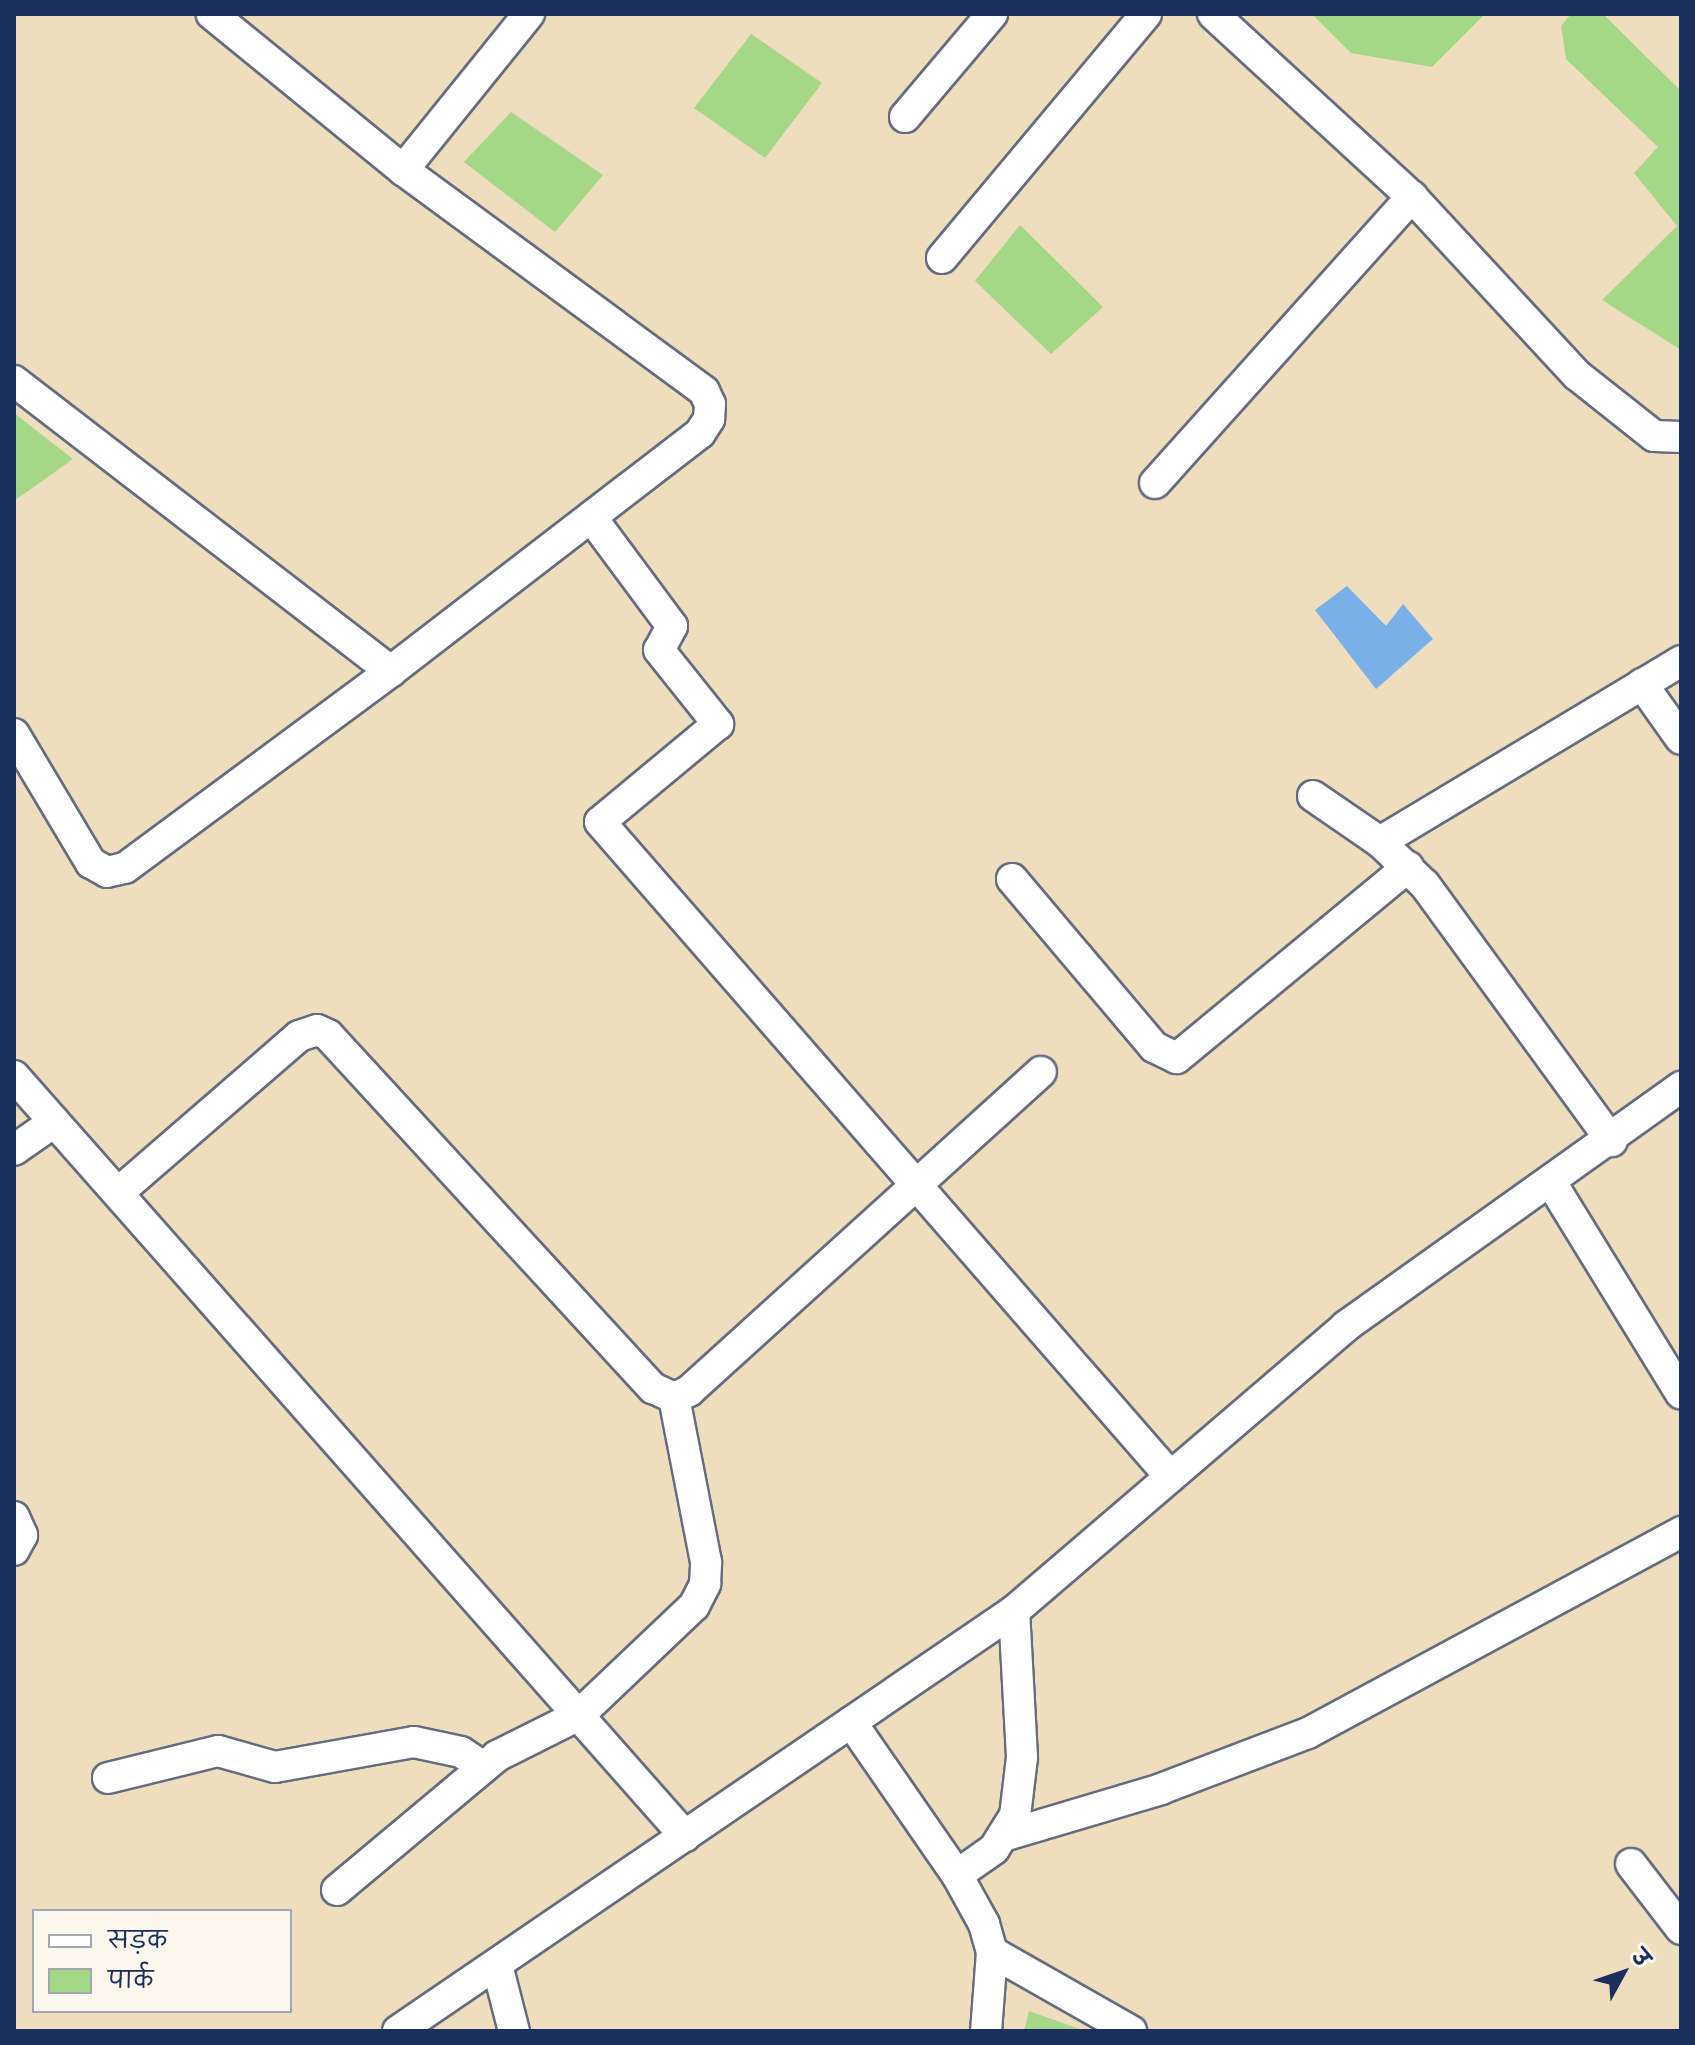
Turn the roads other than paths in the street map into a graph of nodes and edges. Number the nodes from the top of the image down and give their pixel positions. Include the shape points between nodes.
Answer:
1 (212, 14) edge
2 (529, 14) edge
3 (992, 14) edge
4 (1146, 14) edge
5 (1213, 14) edge
6 (905, 117) dead end
7 (403, 170) junction
8 (1412, 197) junction
9 (942, 258) dead end
10 (14, 381) edge
11 (1681, 437) edge
12 (1155, 483) dead end
13 (591, 517) junction
14 (1681, 661) edge
15 (391, 671) junction
16 (1642, 684) junction
17 (14, 734) edge
18 (1681, 739) edge
19 (1313, 796) dead end
20 (1380, 842) junction
21 (1408, 867) junction
22 (1012, 879) dead end
23 (1041, 1072) dead end
24 (14, 1076) edge
25 (1681, 1087) edge
26 (54, 1122) junction
27 (1612, 1141) junction
28 (14, 1150) edge
29 (1552, 1184) junction
30 (917, 1186) junction
31 (119, 1192) junction
32 (1681, 1394) edge
33 (674, 1398) junction
34 (1170, 1476) junction
35 (14, 1517) edge
36 (1681, 1532) edge
37 (14, 1550) edge
38 (1014, 1611) junction
39 (579, 1715) junction
40 (851, 1722) junction
41 (482, 1766) junction
42 (108, 1778) dead end
43 (1007, 1835) junction
44 (685, 1836) junction
45 (1631, 1864) dead end
46 (957, 1875) junction
47 (337, 1890) dead end
48 (1681, 1929) edge
49 (992, 1952) junction
50 (497, 1965) junction
51 (398, 2031) edge
52 (514, 2031) edge
53 (986, 2031) edge
54 (1131, 2031) edge

1 - 7 street
2 - 7 street
3 - 6 street
4 - 9 street
5 - 8 street
7 - 13 street via 704,391 710,404 700,433
8 - 11 street via 1597,392 1654,436
8 - 12 street
10 - 15 street
13 - 15 street
13 - 30 street via 672,626 659,650 718,724 600,822
14 - 16 street
15 - 17 street via 113,872 91,863
16 - 18 street
16 - 20 street
19 - 20 street
20 - 21 street
21 - 22 street via 1177,1058 1154,1047
21 - 27 street via 1456,923
23 - 30 street
24 - 26 street
25 - 27 street
26 - 28 street
26 - 31 street
27 - 29 street
29 - 32 street
29 - 34 street via 1346,1326
30 - 33 street via 689,1391
30 - 34 street
31 - 33 street via 299,1036 317,1030 328,1035 653,1388
31 - 39 street
33 - 39 street via 704,1541 705,1584 675,1626
34 - 38 street
35 - 37 street via 22,1535
36 - 43 street via 1308,1733 1161,1789
38 - 40 street
38 - 43 street via 1022,1757
39 - 41 street
39 - 44 street
40 - 44 street
40 - 46 street
41 - 42 street via 461,1752 414,1742 287,1767 218,1751
41 - 47 street
43 - 46 street
44 - 50 street
45 - 48 street
46 - 49 street via 984,1924
49 - 53 street
49 - 54 street
50 - 51 street
50 - 52 street

